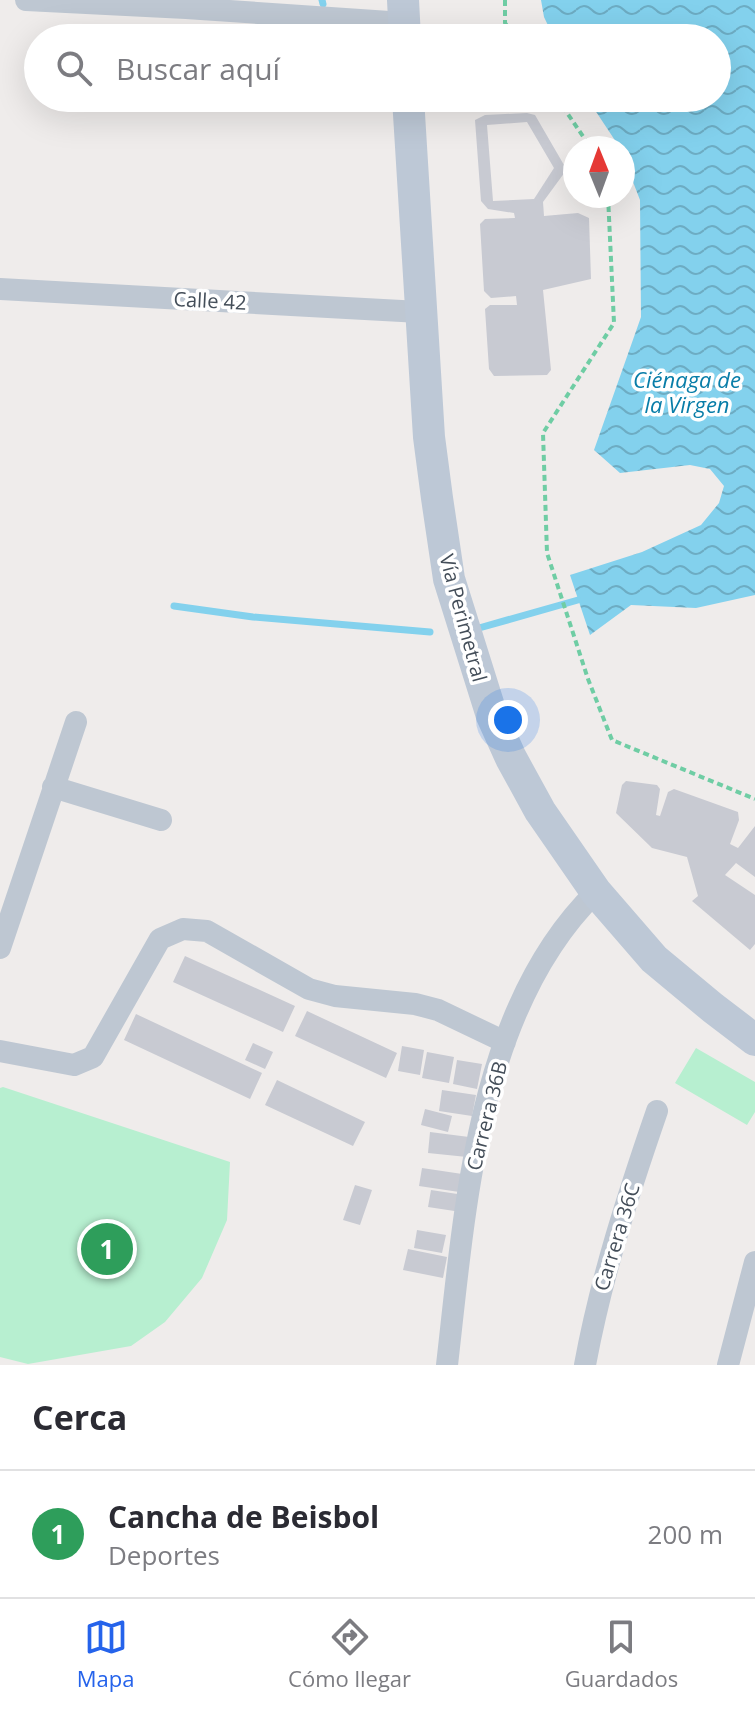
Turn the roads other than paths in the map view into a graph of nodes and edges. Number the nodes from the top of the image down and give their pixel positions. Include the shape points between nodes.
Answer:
1 (26, 0) edge
2 (404, 20) edge
3 (409, 112) edge
4 (0, 289) edge
5 (420, 312) junction
6 (76, 722) dead end
7 (53, 787) junction
8 (161, 820) dead end
9 (596, 892) junction
10 (0, 948) edge
11 (755, 1040) edge
12 (505, 1042) junction
13 (0, 1051) edge
14 (657, 1111) dead end
15 (755, 1262) edge
16 (447, 1365) edge
17 (585, 1365) edge
18 (728, 1365) edge

1 - 2 street
3 - 5 street, Vía Perimetral
4 - 5 street, Calle 42
5 - 9 street, Vía Perimetral via 429,437 449,579 481,685 540,811
6 - 7 street
7 - 8 street
7 - 10 street
9 - 11 street, Vía Perimetral via 654,959
9 - 12 street, Carrera 36B via 543,957
12 - 13 street via 438,1010 309,989 207,931 183,929 160,939 93,1057 74,1065
12 - 16 street, Carrera 36B via 467,1203
14 - 17 street, Carrera 36C via 622,1213
15 - 18 street

